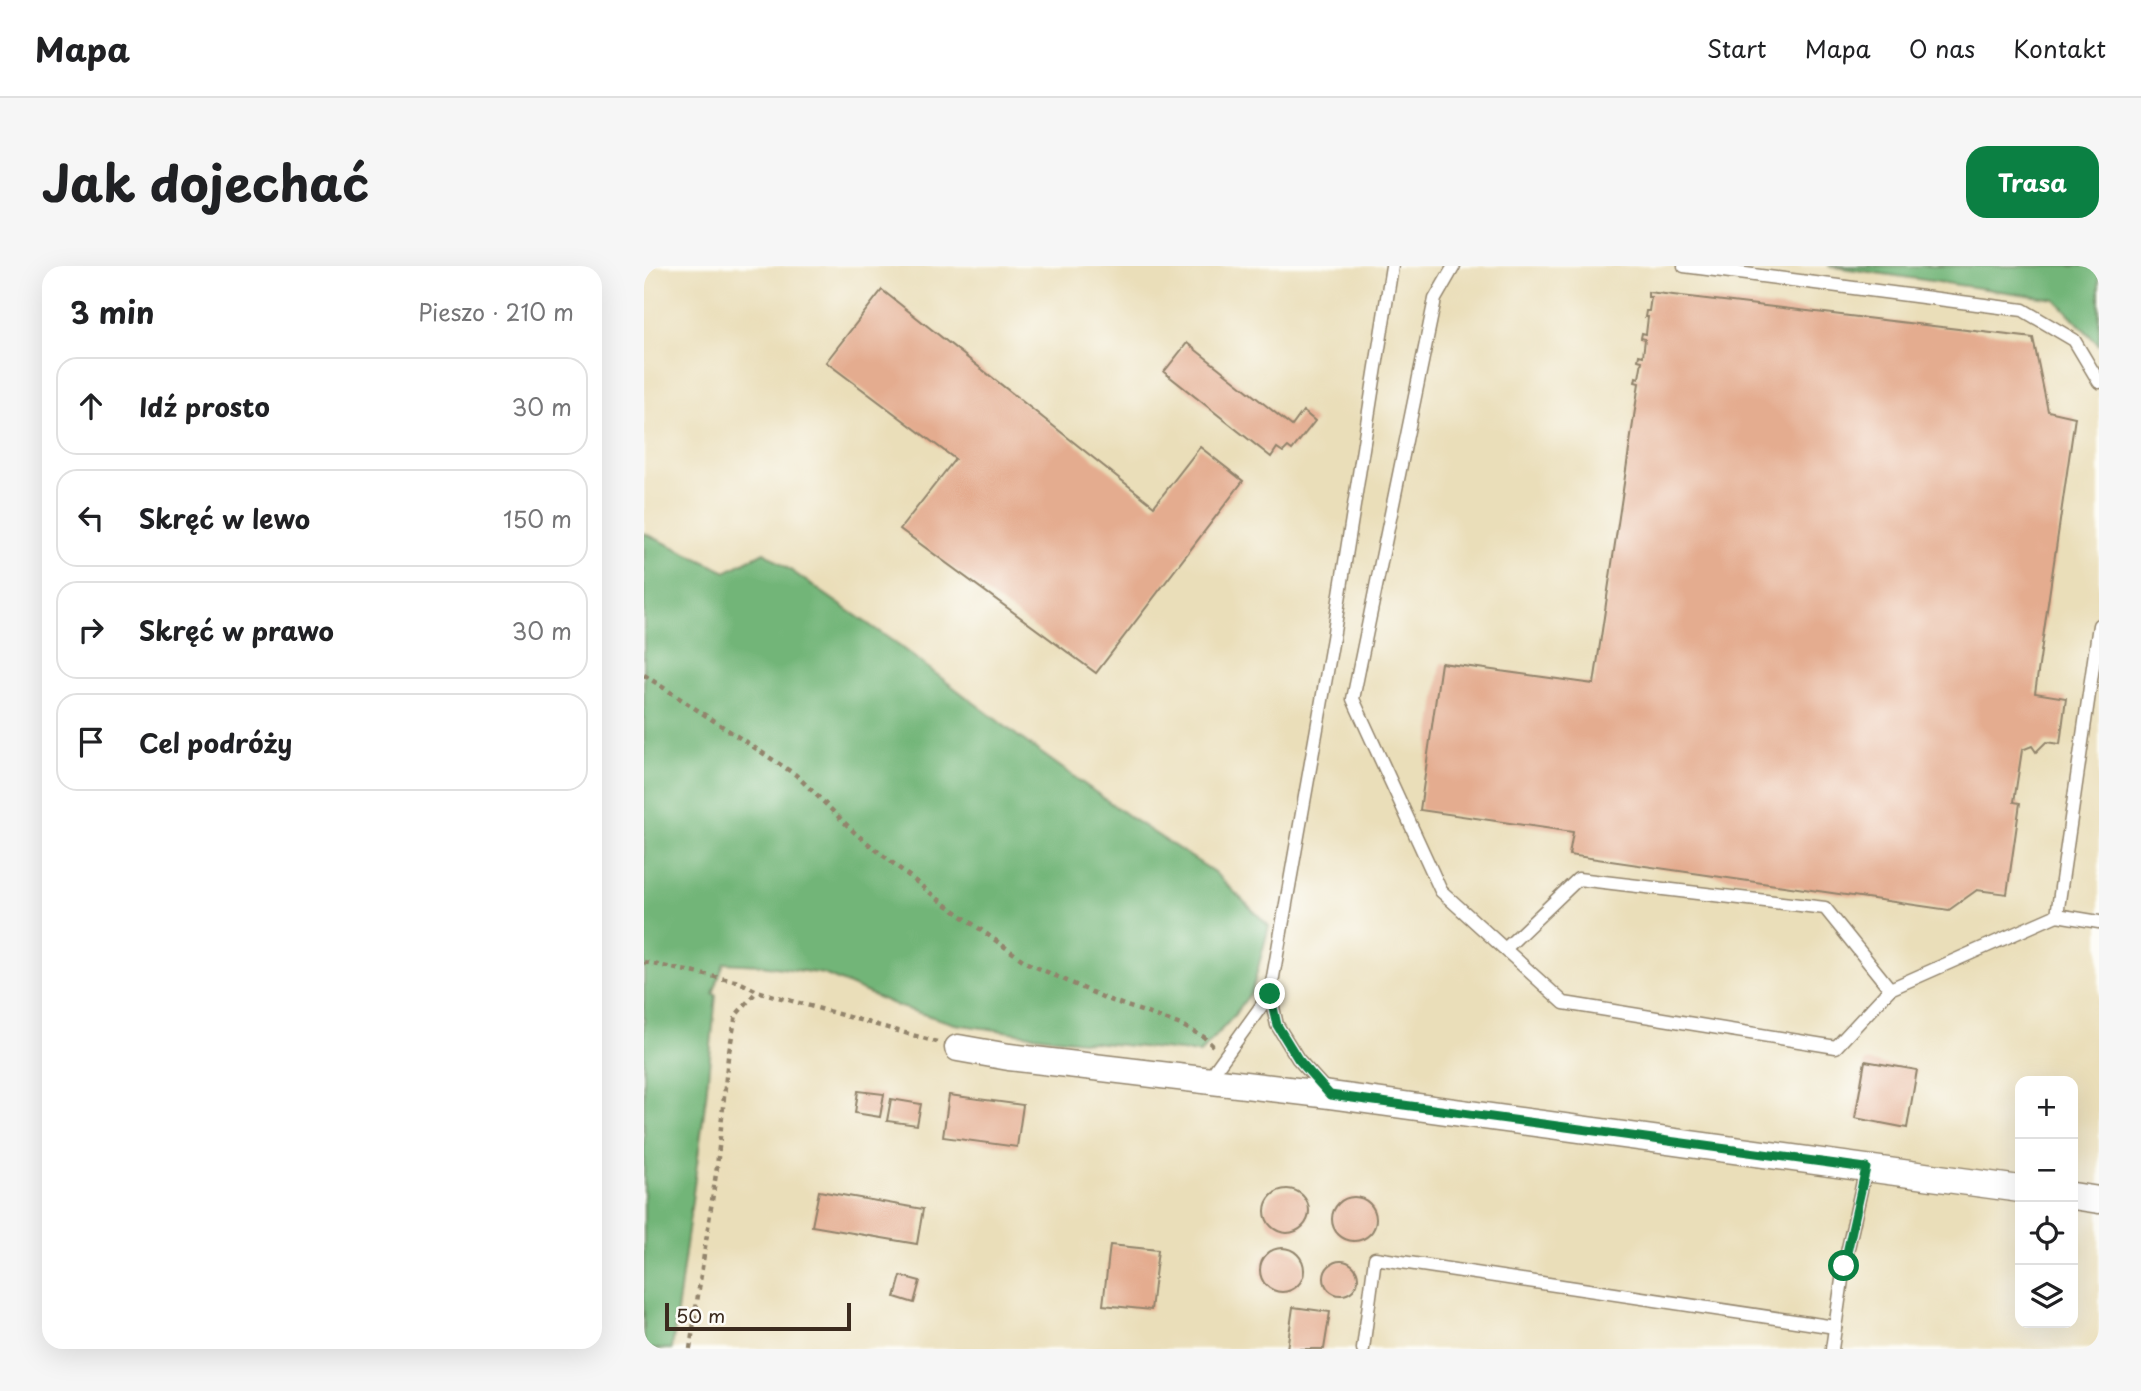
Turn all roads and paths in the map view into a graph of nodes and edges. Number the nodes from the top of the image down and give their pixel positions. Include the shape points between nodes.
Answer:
1 (1392, 266) edge
2 (1454, 266) edge
3 (1684, 266) edge
4 (2099, 382) edge
5 (2099, 625) edge
6 (644, 675) edge
7 (2057, 915) junction
8 (2099, 922) edge
9 (1505, 949) junction
10 (644, 962) edge
11 (1890, 989) junction
12 (758, 991) junction
13 (1270, 994) junction
14 (958, 1048) joint
15 (1224, 1057) junction
16 (1208, 1080) junction
17 (1330, 1095) junction
18 (1866, 1168) junction
19 (2015, 1188) edge
20 (2078, 1197) edge
21 (2099, 1200) edge
22 (1836, 1326) junction
23 (690, 1349) edge
24 (1363, 1349) edge
25 (1832, 1349) edge

1 - 13 lane via 1334,638
2 - 9 lane via 1434,299 1353,699 1441,891
3 - 4 lane via 2023,310 2074,340
5 - 7 lane
6 - 15 path via 796,775 855,833 1027,963 1107,999 1181,1025 1204,1037
7 - 8 lane
7 - 11 lane
9 - 11 lane via 1564,1003 1836,1047
9 - 11 lane via 1578,879 1825,908
10 - 12 path via 739,982
12 - 14 path
12 - 23 path via 736,1014
13 - 15 lane
13 - 17 lane via 1277,1025 1298,1059
14 - 16 street
15 - 16 lane
16 - 17 street
17 - 18 street
18 - 19 street
18 - 22 lane
20 - 21 street
22 - 24 lane via 1375,1258
22 - 25 lane

